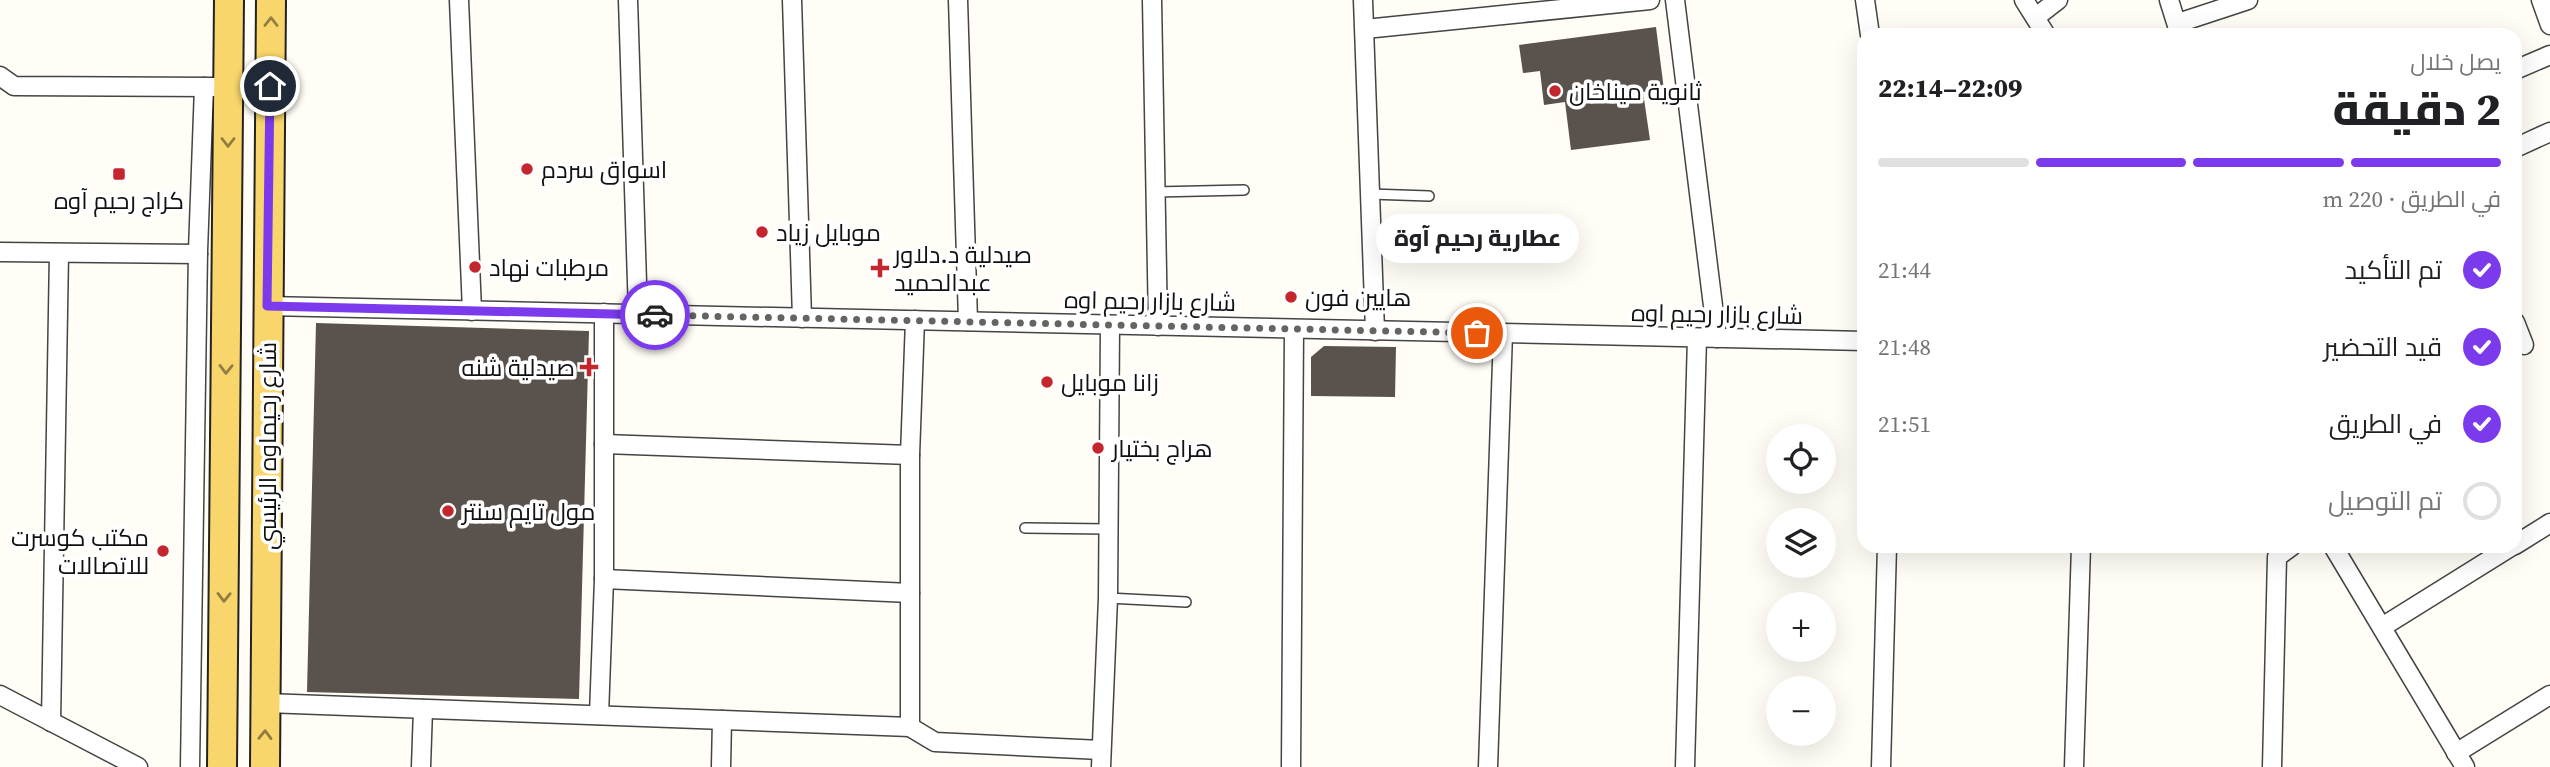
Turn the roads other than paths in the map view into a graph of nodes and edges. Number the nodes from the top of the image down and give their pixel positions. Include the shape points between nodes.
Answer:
1 (229, 0) edge
2 (271, 0) edge
3 (459, 0) edge
4 (628, 0) edge
5 (792, 0) edge
6 (958, 0) edge
7 (1152, 0) edge
8 (1363, 0) edge
9 (1650, 0) edge
10 (1675, 0) edge
11 (1866, 0) edge
12 (2024, 0) edge
13 (2058, 0) edge
14 (2169, 0) edge
15 (2248, 0) edge
16 (2540, 0) edge
17 (2036, 17) junction
18 (2550, 25) edge
19 (1870, 28) edge
20 (2042, 28) edge
21 (2179, 28) edge
22 (2181, 28) edge
23 (1365, 29) junction
24 (2550, 55) edge
25 (2522, 68) edge
26 (3, 83) edge
27 (216, 87) junction
28 (2550, 132) edge
29 (2522, 145) edge
30 (1244, 190) dead end
31 (1156, 191) junction
32 (1370, 194) junction
33 (1429, 196) dead end
34 (0, 252) edge
35 (59, 253) junction
36 (198, 254) junction
37 (267, 306) junction
38 (472, 311) junction
39 (604, 313) junction
40 (638, 314) junction
41 (802, 318) junction
42 (915, 320) junction
43 (968, 321) junction
44 (1110, 325) junction
45 (1158, 326) junction
46 (1294, 329) junction
47 (1375, 331) junction
48 (1503, 333) junction
49 (1697, 338) junction
50 (1717, 338) junction
51 (2522, 340) edge
52 (1857, 341) edge
53 (2524, 345) dead end
54 (604, 444) junction
55 (910, 455) junction
56 (2550, 523) edge
57 (1025, 528) dead end
58 (1108, 529) junction
59 (2522, 540) edge
60 (1887, 553) edge
61 (2081, 553) edge
62 (2282, 553) edge
63 (2337, 553) edge
64 (2501, 553) edge
65 (604, 579) junction
66 (910, 593) junction
67 (1108, 598) junction
68 (1186, 602) dead end
69 (2382, 627) junction
70 (0, 695) edge
71 (2550, 695) edge
72 (266, 703) junction
73 (423, 709) junction
74 (599, 715) junction
75 (722, 720) junction
76 (51, 722) junction
77 (910, 727) junction
78 (1101, 759) edge
79 (2461, 760) edge
80 (138, 767) edge
81 (190, 767) edge
82 (222, 767) edge
83 (265, 767) edge
84 (421, 767) edge
85 (721, 767) edge
86 (1291, 767) edge
87 (1488, 767) edge
88 (1685, 767) edge
89 (1881, 767) edge
90 (2074, 767) edge
91 (2272, 767) edge

1 - 27 main road, شارع رحيماوه الرئيسي
37 -> 2 main road, شارع رحيماوه الرئيسي
3 - 38 street
4 - 40 street
5 - 41 street
6 - 43 street
7 - 31 street
8 - 23 street
9 - 23 street
10 - 50 street
11 - 19 street
12 - 17 street
13 - 17 street
14 - 21 street
15 - 22 street
16 - 18 street
17 - 20 street
23 - 32 street
24 - 25 street
26 - 27 street
27 - 36 street
27 -> 82 main road, شارع رحيماوه الرئيسي
28 - 29 street
30 - 31 lane
31 - 45 street
32 - 33 lane
32 - 47 street
34 - 35 street
35 - 36 street
35 - 76 street
36 - 81 street
37 - 38 street, شارع بازار رحيم اوه
37 - 72 main road, شارع رحيماوه الرئيسي
38 - 39 street, شارع بازار رحيم اوه
39 - 40 street, شارع بازار رحيم اوه
39 - 54 street
40 - 41 street, شارع بازار رحيم اوه
41 - 42 street, شارع بازار رحيم اوه
42 - 43 street, شارع بازار رحيم اوه
42 - 55 street
43 - 44 street, شارع بازار رحيم اوه
44 - 45 street, شارع بازار رحيم اوه
44 - 58 street
45 - 46 street, شارع بازار رحيم اوه
46 - 47 street, شارع بازار رحيم اوه
46 - 86 street
47 - 48 street, شارع بازار رحيم اوه
48 - 49 street, شارع بازار رحيم اوه
48 - 87 street
49 - 50 street, شارع بازار رحيم اوه
49 - 88 street
50 - 52 street, شارع بازار رحيم اوه
51 - 53 street
54 - 55 street
54 - 65 street
55 - 66 street
56 - 59 street
57 - 58 lane
58 - 67 street
60 - 89 street
61 - 90 street
62 - 91 street via 2277,557
63 - 69 street
64 - 69 street
65 - 66 street
65 - 74 street
66 - 77 street
67 - 68 lane
67 - 78 street
69 - 79 street
70 - 76 street
71 - 79 street
72 - 73 street
83 -> 72 main road, شارع رحيماوه الرئيسي
73 - 74 street
73 - 84 street
74 - 75 street
75 - 77 street
75 - 85 street
76 - 80 street
77 - 78 street via 935,742

